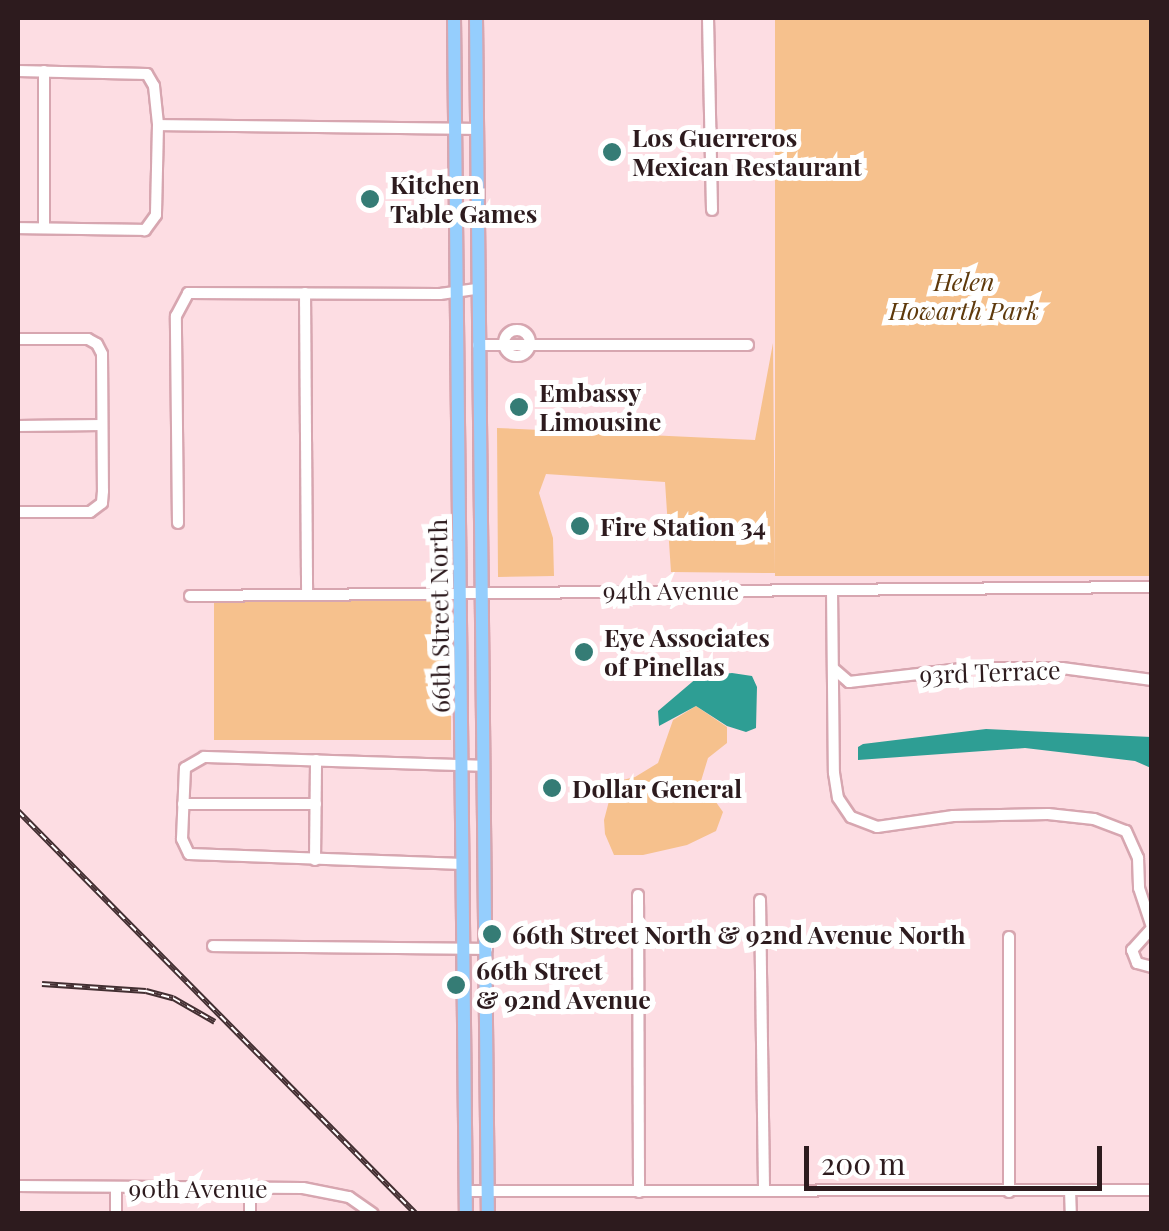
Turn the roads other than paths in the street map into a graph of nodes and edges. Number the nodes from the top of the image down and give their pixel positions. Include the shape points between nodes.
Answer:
1 (454, 18) edge
2 (476, 18) edge
3 (708, 18) edge
4 (18, 70) edge
5 (44, 71) junction
6 (158, 125) junction
7 (455, 128) junction
8 (477, 128) junction
9 (712, 210) dead end
10 (18, 228) edge
11 (44, 228) junction
12 (478, 289) junction
13 (457, 290) junction
14 (305, 293) junction
15 (18, 339) edge
16 (478, 344) junction
17 (748, 344) dead end
18 (102, 425) junction
19 (18, 426) edge
20 (18, 512) edge
21 (178, 523) dead end
22 (1152, 587) edge
23 (832, 590) junction
24 (461, 591) junction
25 (482, 591) junction
26 (190, 596) dead end
27 (307, 596) junction
28 (834, 669) junction
29 (1152, 680) edge
30 (316, 760) junction
31 (462, 765) junction
32 (484, 766) junction
33 (183, 804) junction
34 (316, 804) junction
35 (315, 860) junction
36 (463, 864) junction
37 (638, 895) dead end
38 (760, 900) dead end
39 (1152, 927) edge
40 (1009, 937) dead end
41 (213, 946) dead end
42 (463, 948) junction
43 (487, 949) junction
44 (1152, 967) edge
45 (18, 1186) edge
46 (116, 1188) junction
47 (250, 1188) junction
48 (1070, 1190) junction
49 (1152, 1190) edge
50 (466, 1191) junction
51 (488, 1192) junction
52 (639, 1192) junction
53 (764, 1192) junction
54 (1009, 1192) junction
55 (116, 1214) edge
56 (250, 1214) edge
57 (373, 1214) edge
58 (466, 1214) edge
59 (488, 1214) edge
60 (1071, 1214) edge

1 - 7 main road, 66th Street North
2 - 8 main road, 66th Street North
3 - 9 street
4 - 5 street
5 - 6 street via 147,74
5 - 11 street
6 - 7 street
6 - 11 street via 152,224 144,230
7 - 8 street
7 - 13 main road, 66th Street North
8 - 12 main road, 66th Street North
10 - 11 street
12 - 13 street
12 - 16 main road, 66th Street North
13 - 14 street
13 - 24 main road, 66th Street North
14 - 21 street via 198,290 181,299
14 - 27 street
15 - 18 street via 88,339 102,354
16 - 17 street
16 - 25 main road, 66th Street North
18 - 19 street
18 - 20 street via 102,503 90,512
22 - 23 street, 94th Avenue
23 - 25 street, 94th Avenue
23 - 28 street
24 - 25 street, 94th Avenue
24 - 27 street, 94th Avenue
24 - 31 main road, 66th Street North
25 - 32 main road, 66th Street North
26 - 27 street, 94th Avenue
28 - 29 street, 93rd Terrace via 849,682 970,668 1062,668
28 - 39 street via 834,773 838,798 852,818 877,828 953,816 1094,819 1126,832
30 - 31 street
30 - 33 street via 195,758 184,768
30 - 34 street
31 - 32 street
31 - 36 main road, 66th Street North
32 - 43 main road, 66th Street North
33 - 34 street
33 - 35 street via 188,854
34 - 35 street
35 - 36 street
36 - 42 main road, 66th Street North
37 - 52 street
38 - 53 street
39 - 44 street via 1132,950 1137,963
40 - 54 street
41 - 42 street
42 - 43 street
42 - 50 main road, 66th Street North
43 - 51 main road, 66th Street North
45 - 46 street, 90th Avenue
46 - 47 street, 90th Avenue
46 - 55 street
47 - 56 street
47 - 57 street, 90th Avenue via 327,1192
48 - 49 street
48 - 54 street
48 - 60 street
50 - 51 street
50 - 58 main road, 66th Street North
51 - 52 street
51 - 59 main road, 66th Street North
52 - 53 street
53 - 54 street

